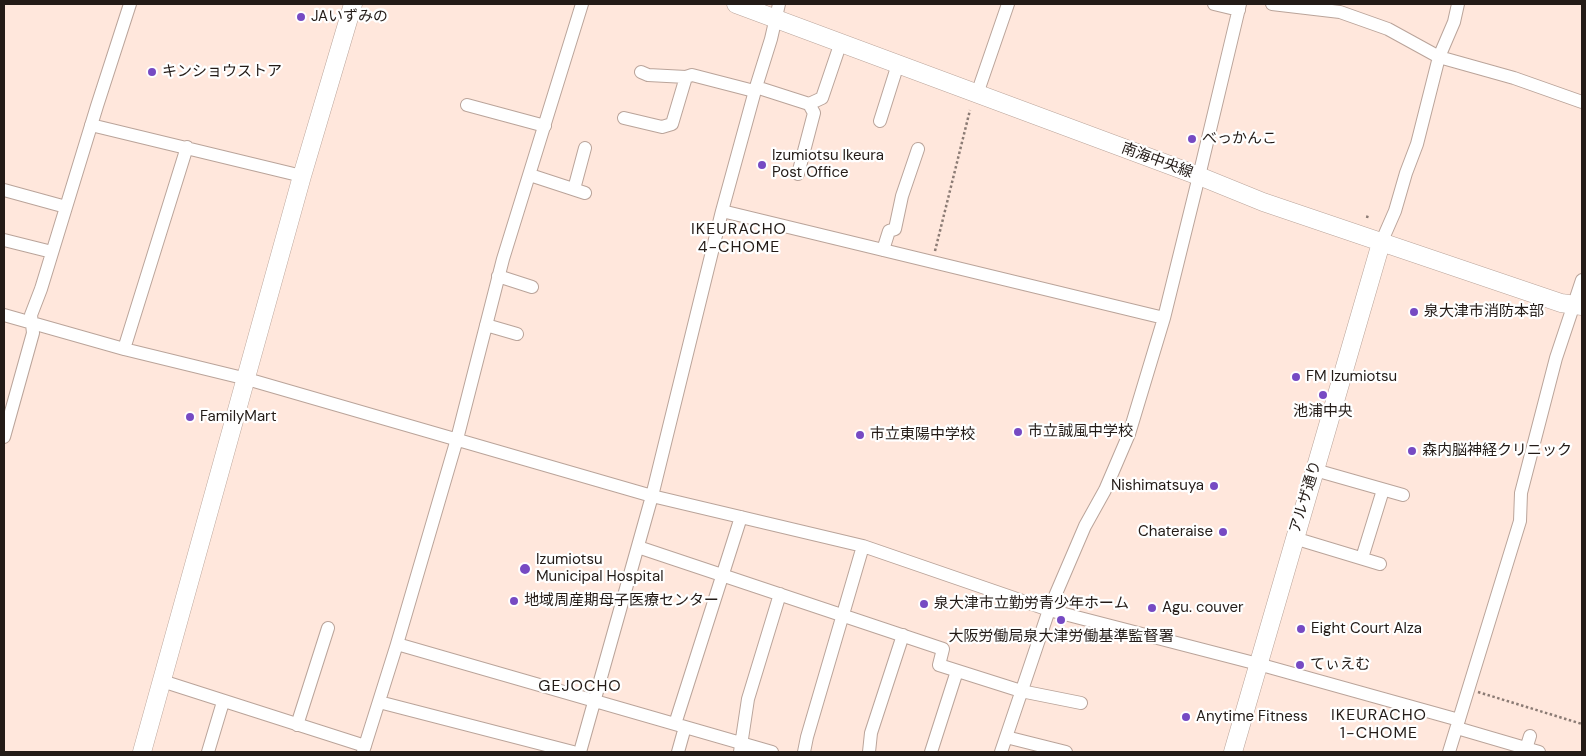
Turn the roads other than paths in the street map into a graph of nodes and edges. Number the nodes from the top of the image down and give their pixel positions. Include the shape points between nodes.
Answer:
1 (130, 4) edge
2 (353, 4) edge
3 (582, 4) edge
4 (736, 4) edge
5 (1008, 4) edge
6 (1214, 4) edge
7 (1272, 4) edge
8 (1458, 4) edge
9 (1240, 7) edge
10 (776, 10) edge
11 (842, 42) junction
12 (1439, 57) junction
13 (898, 64) junction
14 (640, 72) dead end
15 (686, 77) junction
16 (755, 89) junction
17 (977, 94) junction
18 (1582, 102) edge
19 (809, 104) junction
20 (467, 105) dead end
21 (624, 118) dead end
22 (880, 121) dead end
23 (92, 125) junction
24 (545, 126) junction
25 (187, 148) junction
26 (585, 148) dead end
27 (918, 148) dead end
28 (798, 174) dead end
29 (530, 175) junction
30 (302, 176) junction
31 (1200, 176) junction
32 (4, 190) edge
33 (66, 207) junction
34 (722, 211) junction
35 (4, 240) edge
36 (1381, 243) junction
37 (883, 250) junction
38 (52, 252) junction
39 (498, 276) junction
40 (1582, 280) edge
41 (532, 287) dead end
42 (1578, 306) edge
43 (4, 315) edge
44 (1164, 318) junction
45 (32, 323) junction
46 (486, 325) junction
47 (517, 334) dead end
48 (124, 349) junction
49 (247, 379) junction
50 (4, 438) edge
51 (457, 439) junction
52 (1315, 470) junction
53 (1383, 490) junction
54 (1403, 495) dead end
55 (652, 496) junction
56 (741, 517) junction
57 (1294, 538) junction
58 (863, 546) junction
59 (638, 547) junction
60 (1362, 558) junction
61 (1380, 564) dead end
62 (722, 574) junction
63 (780, 594) junction
64 (1049, 610) junction
65 (843, 614) junction
66 (328, 628) dead end
67 (903, 635) junction
68 (397, 644) junction
69 (1258, 664) junction
70 (958, 671) junction
71 (162, 681) junction
72 (1021, 692) junction
73 (596, 700) junction
74 (223, 702) junction
75 (379, 702) junction
76 (1081, 704) dead end
77 (1458, 724) junction
78 (297, 725) junction
79 (680, 725) junction
80 (1006, 737) junction
81 (1532, 746) edge
82 (741, 748) edge
83 (364, 749) edge
84 (142, 752) edge
85 (208, 752) edge
86 (573, 752) edge
87 (580, 752) edge
88 (678, 752) edge
89 (772, 752) edge
90 (804, 752) edge
91 (869, 752) edge
92 (931, 752) edge
93 (1001, 752) edge
94 (1066, 752) edge
95 (1233, 752) edge
96 (1449, 752) edge

1 - 23 street
2 - 30 street
3 - 24 street
4 - 10 street, 南海中央線
5 - 17 street
6 - 9 street
7 - 12 street via 1340,12 1388,29
8 - 12 street
9 - 31 street
10 - 11 street, 南海中央線
10 - 16 street via 771,39
11 - 13 street, 南海中央線
11 - 19 street via 822,98
12 - 18 street
12 - 36 street via 1417,144
13 - 17 street, 南海中央線
13 - 22 street
14 - 15 street
15 - 16 street via 692,74
15 - 21 street via 672,124 662,127
16 - 19 street
16 - 34 street
17 - 31 street, 南海中央線
19 - 28 street via 814,113
20 - 24 street
23 - 25 street
23 - 33 street
24 - 29 street
25 - 30 street
25 - 48 street
26 - 29 street via 579,191
27 - 37 street via 894,229 889,231
29 - 39 street
30 - 49 street
31 - 36 street, 南海中央線 via 1263,202
31 - 44 street
32 - 33 street
33 - 38 street
34 - 37 street
34 - 55 street
35 - 38 street
36 - 42 street, 南海中央線
36 - 52 street, アルザ通り
37 - 44 street
38 - 45 street via 31,315
39 - 41 street
39 - 46 street
40 - 42 street
42 - 77 street via 1556,358 1521,493 1520,521
43 - 45 street
44 - 64 street via 1130,434
45 - 48 street
45 - 50 street via 33,333
46 - 47 street
46 - 51 street
48 - 49 street
49 - 51 street
49 - 71 street
51 - 55 street
51 - 68 street
52 - 53 street
52 - 57 street, アルザ通り
53 - 54 street
53 - 60 street
55 - 56 street
55 - 59 street
56 - 58 street
56 - 62 street
57 - 60 street
57 - 69 street, アルザ通り
58 - 64 street
58 - 65 street
59 - 62 street
59 - 73 street
60 - 61 street
62 - 63 street
62 - 79 street
63 - 65 street
63 - 82 street via 748,699
64 - 69 street
64 - 72 street
65 - 67 street
65 - 90 street
66 - 78 street
67 - 70 street via 943,649 939,665
67 - 91 street via 871,733
68 - 73 street
68 - 75 street
69 - 77 street
69 - 95 street, アルザ通り
70 - 72 street
70 - 92 street
71 - 74 street
71 - 84 street
72 - 76 street
72 - 80 street
73 - 79 street
73 - 87 street
74 - 78 street
74 - 85 street
75 - 83 street
75 - 86 street
77 - 81 street
77 - 96 street
78 - 83 street
79 - 82 street
79 - 88 street
80 - 93 street
80 - 94 street
82 - 89 street

